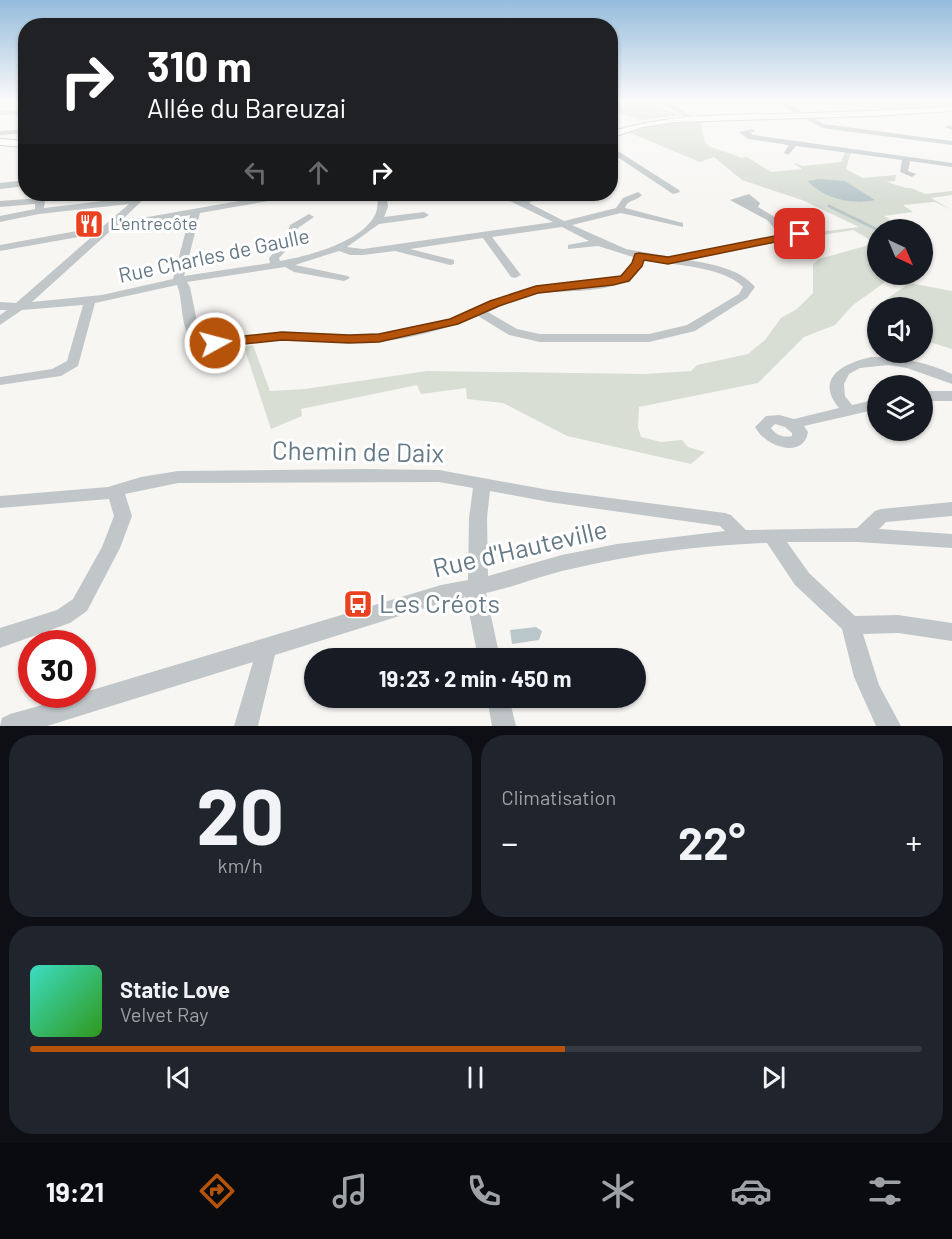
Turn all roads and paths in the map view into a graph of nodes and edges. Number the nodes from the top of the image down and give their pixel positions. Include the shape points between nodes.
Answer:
1 (750, 136) edge
2 (858, 136) edge
3 (897, 136) edge
4 (0, 142) edge
5 (18, 143) edge
6 (794, 143) junction
7 (952, 143) edge
8 (853, 152) junction
9 (618, 153) edge
10 (788, 153) dead end
11 (906, 159) junction
12 (952, 165) edge
13 (912, 174) dead end
14 (18, 184) edge
15 (0, 186) edge
16 (676, 192) dead end
17 (638, 195) dead end
18 (26, 201) edge
19 (40, 201) edge
20 (112, 201) edge
21 (136, 201) edge
22 (252, 201) edge
23 (381, 201) edge
24 (516, 201) edge
25 (526, 201) edge
26 (522, 203) junction
27 (0, 204) edge
28 (750, 207) dead end
29 (620, 210) junction
30 (39, 211) junction
31 (196, 211) junction
32 (424, 215) dead end
33 (309, 217) dead end
34 (0, 219) edge
35 (112, 222) junction
36 (377, 222) junction
37 (562, 224) junction
38 (680, 225) dead end
39 (814, 232) dead end
40 (103, 233) junction
41 (485, 234) junction
42 (786, 235) junction
43 (601, 242) junction
44 (393, 247) junction
45 (572, 247) dead end
46 (0, 248) edge
47 (338, 248) junction
48 (639, 256) junction
49 (668, 261) junction
50 (450, 262) dead end
51 (282, 264) junction
52 (515, 275) dead end
53 (344, 278) dead end
54 (179, 281) junction
55 (90, 300) junction
56 (0, 306) edge
57 (20, 307) junction
58 (478, 311) junction
59 (0, 321) edge
60 (952, 380) edge
61 (0, 381) edge
62 (933, 396) edge
63 (952, 396) edge
64 (867, 407) edge
65 (850, 412) junction
66 (793, 424) dead end
67 (482, 485) junction
68 (116, 492) junction
69 (0, 502) edge
70 (952, 509) edge
71 (772, 536) junction
72 (861, 536) junction
73 (742, 538) junction
74 (952, 541) edge
75 (476, 586) junction
76 (851, 625) junction
77 (952, 632) edge
78 (0, 638) edge
79 (265, 648) junction
80 (487, 648) edge
81 (500, 708) edge
82 (10, 726) edge
83 (246, 726) edge
84 (504, 726) edge
85 (889, 726) edge

1 - 6 street
2 - 8 street
3 - 7 street
4 - 5 main road
6 - 8 street
6 - 10 street
8 - 11 street
9 - 16 street
11 - 12 street
11 - 13 street via 904,172
14 - 15 street
17 - 29 street via 627,199
18 - 27 street
19 - 30 street
20 - 30 street
21 - 35 street
22 - 31 street
23 - 36 street
24 - 26 street
25 - 26 street
26 - 37 street
28 - 42 street via 770,218
29 - 37 street
29 - 38 street
30 - 34 street
31 - 35 street
31 - 54 street
32 - 36 street
33 - 51 street via 293,227 291,240 274,258
35 - 40 street
36 - 47 street, Rue Charles de Gaulle
37 - 41 street
37 - 43 street
39 - 42 street
40 - 46 street via 93,231
40 - 57 street
41 - 44 street
41 - 52 street
42 - 49 street
43 - 45 street
43 - 48 street
44 - 47 street via 354,253
44 - 50 street
47 - 51 street, Rue Charles de Gaulle
48 - 49 street
48 - 58 street via 638,264 625,278 536,290
49 - 58 street via 730,273 749,287 743,296 692,328 650,338 540,338 513,332
51 - 53 street
51 - 54 street, Rue Charles de Gaulle
54 - 55 street, Rue Charles de Gaulle
54 - 58 street via 184,287 193,333 198,339 211,342 282,336 379,338 453,321
55 - 57 street, Rue Charles de Gaulle
55 - 61 street via 73,363 56,373
56 - 57 street, Rue Charles de Gaulle
57 - 59 street
60 - 65 street via 903,363 857,365 842,375 837,386 838,399
62 - 63 street
64 - 65 street
65 - 66 street
67 - 68 street, Chemin de Daix via 431,476 178,477
67 - 73 street, Chemin de Daix via 725,520
67 - 75 street
68 - 69 street, Chemin de Daix
68 - 78 street via 123,516 111,548 80,605 63,617
70 - 72 street via 881,516
71 - 72 street, Rue d'Hauteville
71 - 73 street, Rue d'Hauteville
71 - 76 street via 802,579
72 - 74 street, Rue d'Hauteville
73 - 75 street, Rue d'Hauteville via 569,561
75 - 79 street, Rue d'Hauteville
75 - 80 street
76 - 77 street via 898,624
76 - 85 street via 855,648
79 - 82 street, Rue d'Hauteville
79 - 83 street
81 - 84 street

